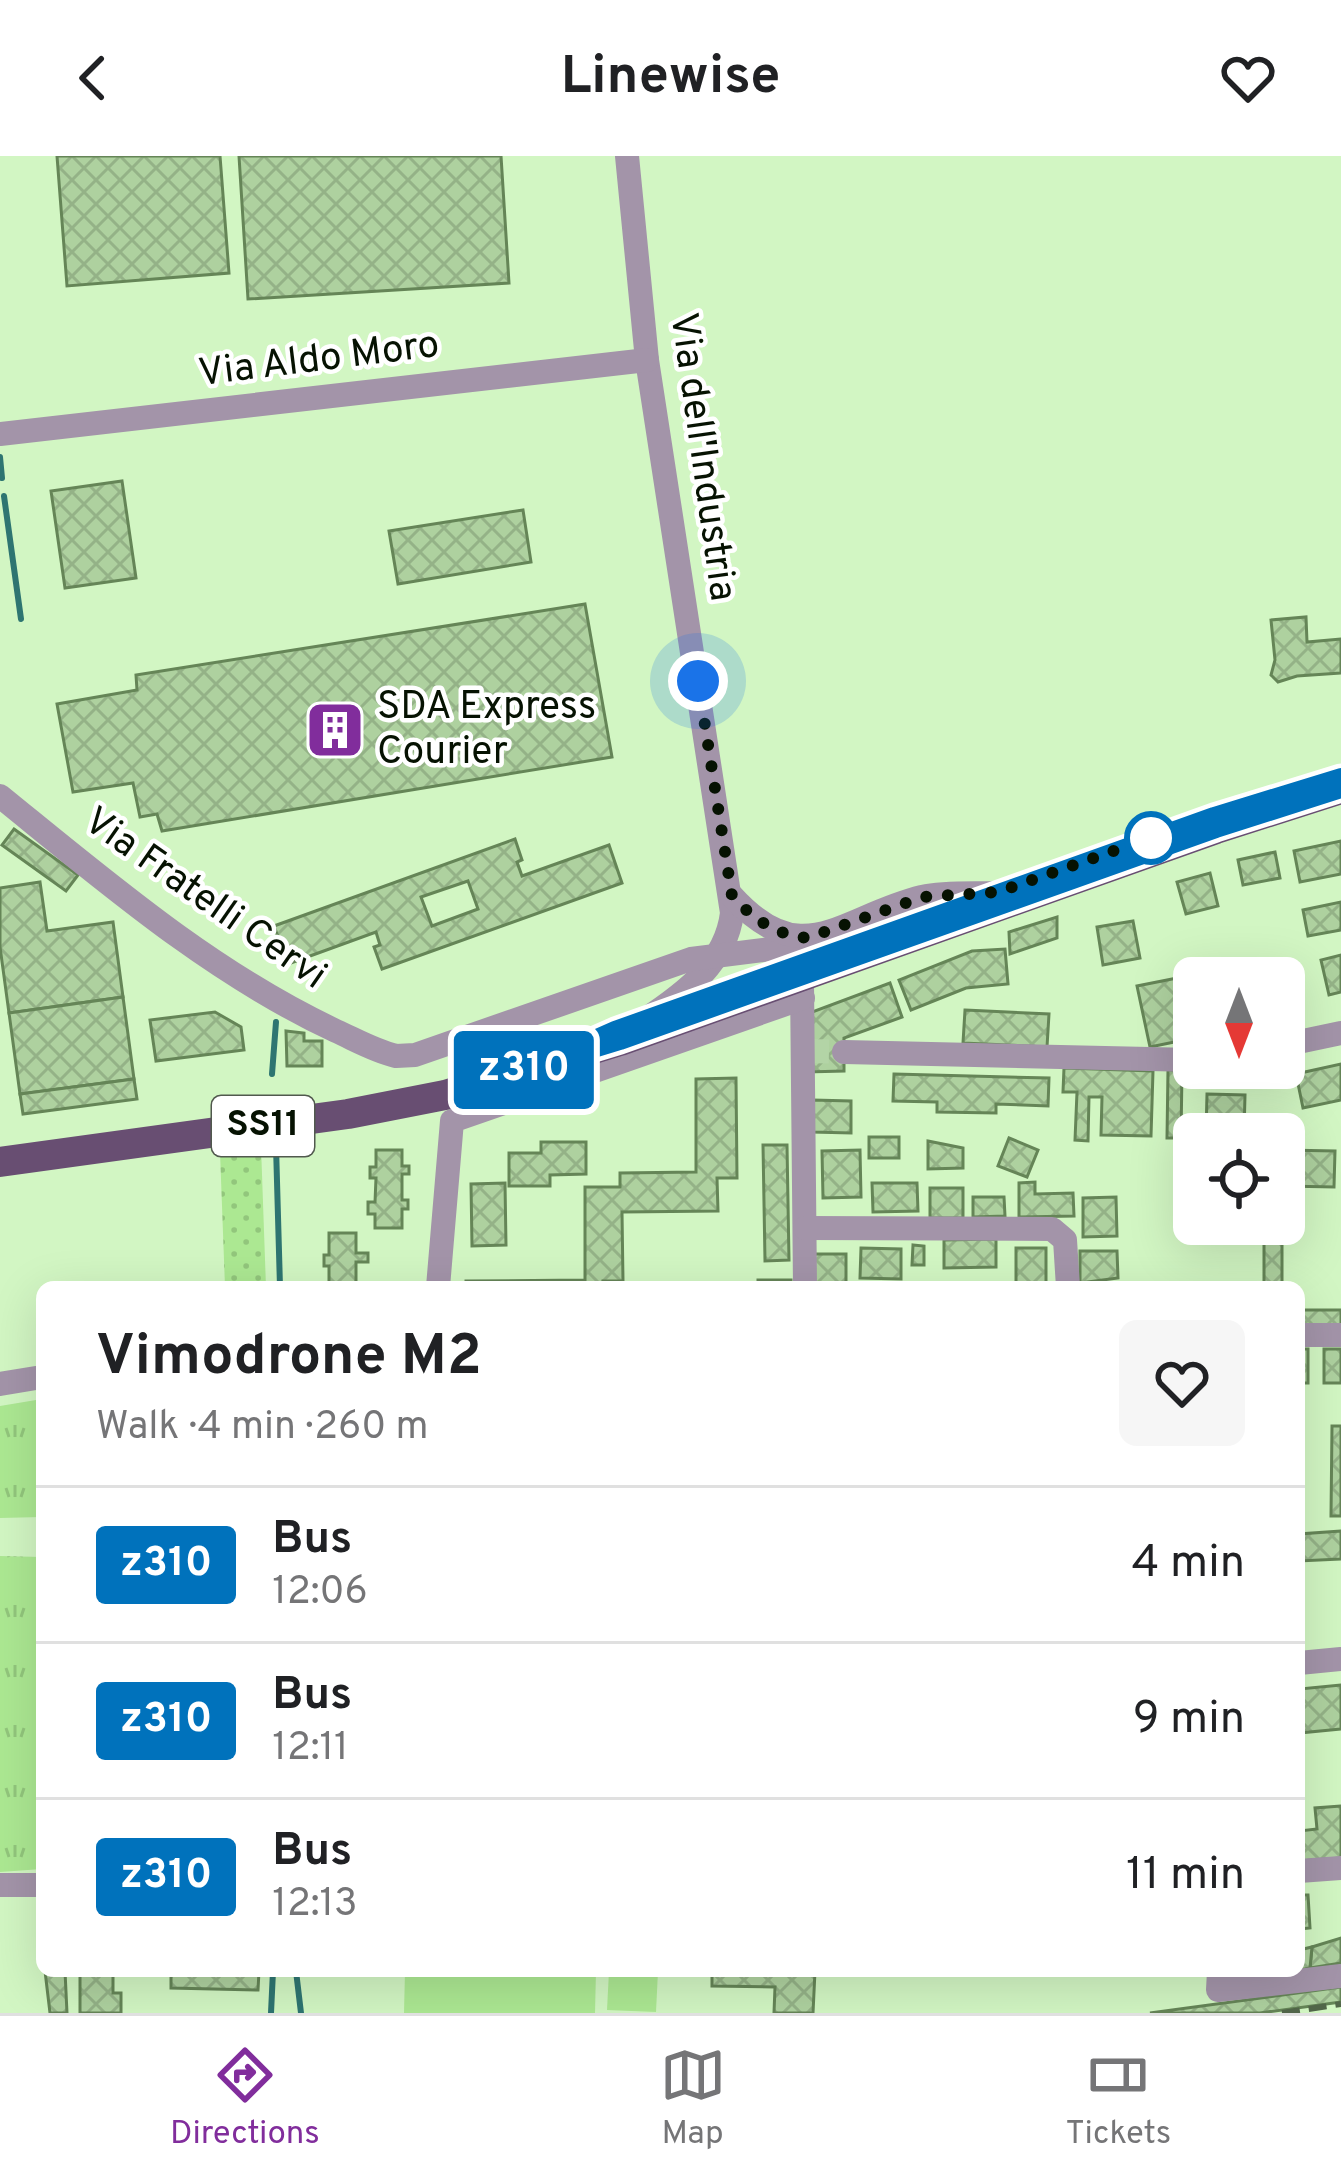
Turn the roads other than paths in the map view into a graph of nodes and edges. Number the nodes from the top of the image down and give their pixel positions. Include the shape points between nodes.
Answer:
1 (627, 156) edge
2 (647, 360) junction
3 (0, 434) edge
4 (1338, 787) edge
5 (0, 796) edge
6 (998, 892) junction
7 (732, 896) junction
8 (807, 938) junction
9 (717, 954) junction
10 (802, 987) junction
11 (646, 1019) junction
12 (1341, 1033) edge
13 (1305, 1041) edge
14 (844, 1052) tunnel mouth
15 (1173, 1060) edge
16 (522, 1071) junction
17 (0, 1162) edge
18 (805, 1228) junction
19 (439, 1281) edge
20 (806, 1281) edge
21 (1068, 1281) edge
22 (1305, 1335) edge
23 (1341, 1335) edge
24 (36, 1378) edge
25 (0, 1384) edge
26 (1341, 1659) edge
27 (1305, 1662) edge
28 (1341, 1868) edge
29 (1305, 1871) edge
30 (0, 1885) edge
31 (36, 1885) edge
32 (1341, 1976) edge
33 (1218, 1980) edge

1 - 2 street, Via dell'Industria
2 - 3 street, Via Aldo Moro
2 - 7 street, Via dell'Industria
4 - 6 main road, SS11 via 1214,816
4 - 10 main road, SS11
5 - 9 street, Via Fratelli Cervi via 130,902 275,1000 385,1053 415,1055
6 - 8 street, Via Fratelli Cervi via 923,897
6 - 11 main road, SS11
7 - 8 street via 769,928
7 - 9 street, Via dell'Industria
8 - 9 street, Via Fratelli Cervi
9 - 11 street, Via dell'Industria via 698,981
10 - 16 main road, SS11
10 - 18 street
10 - 19 street via 452,1120
11 - 16 main road, SS11
12 - 13 street
14 - 15 street
16 - 17 main road, SS11 via 368,1111
18 - 20 street
18 - 21 street via 1052,1228 1066,1240
22 - 23 street
24 - 25 street
26 - 27 street
28 - 29 street
30 - 31 street
32 - 33 street

